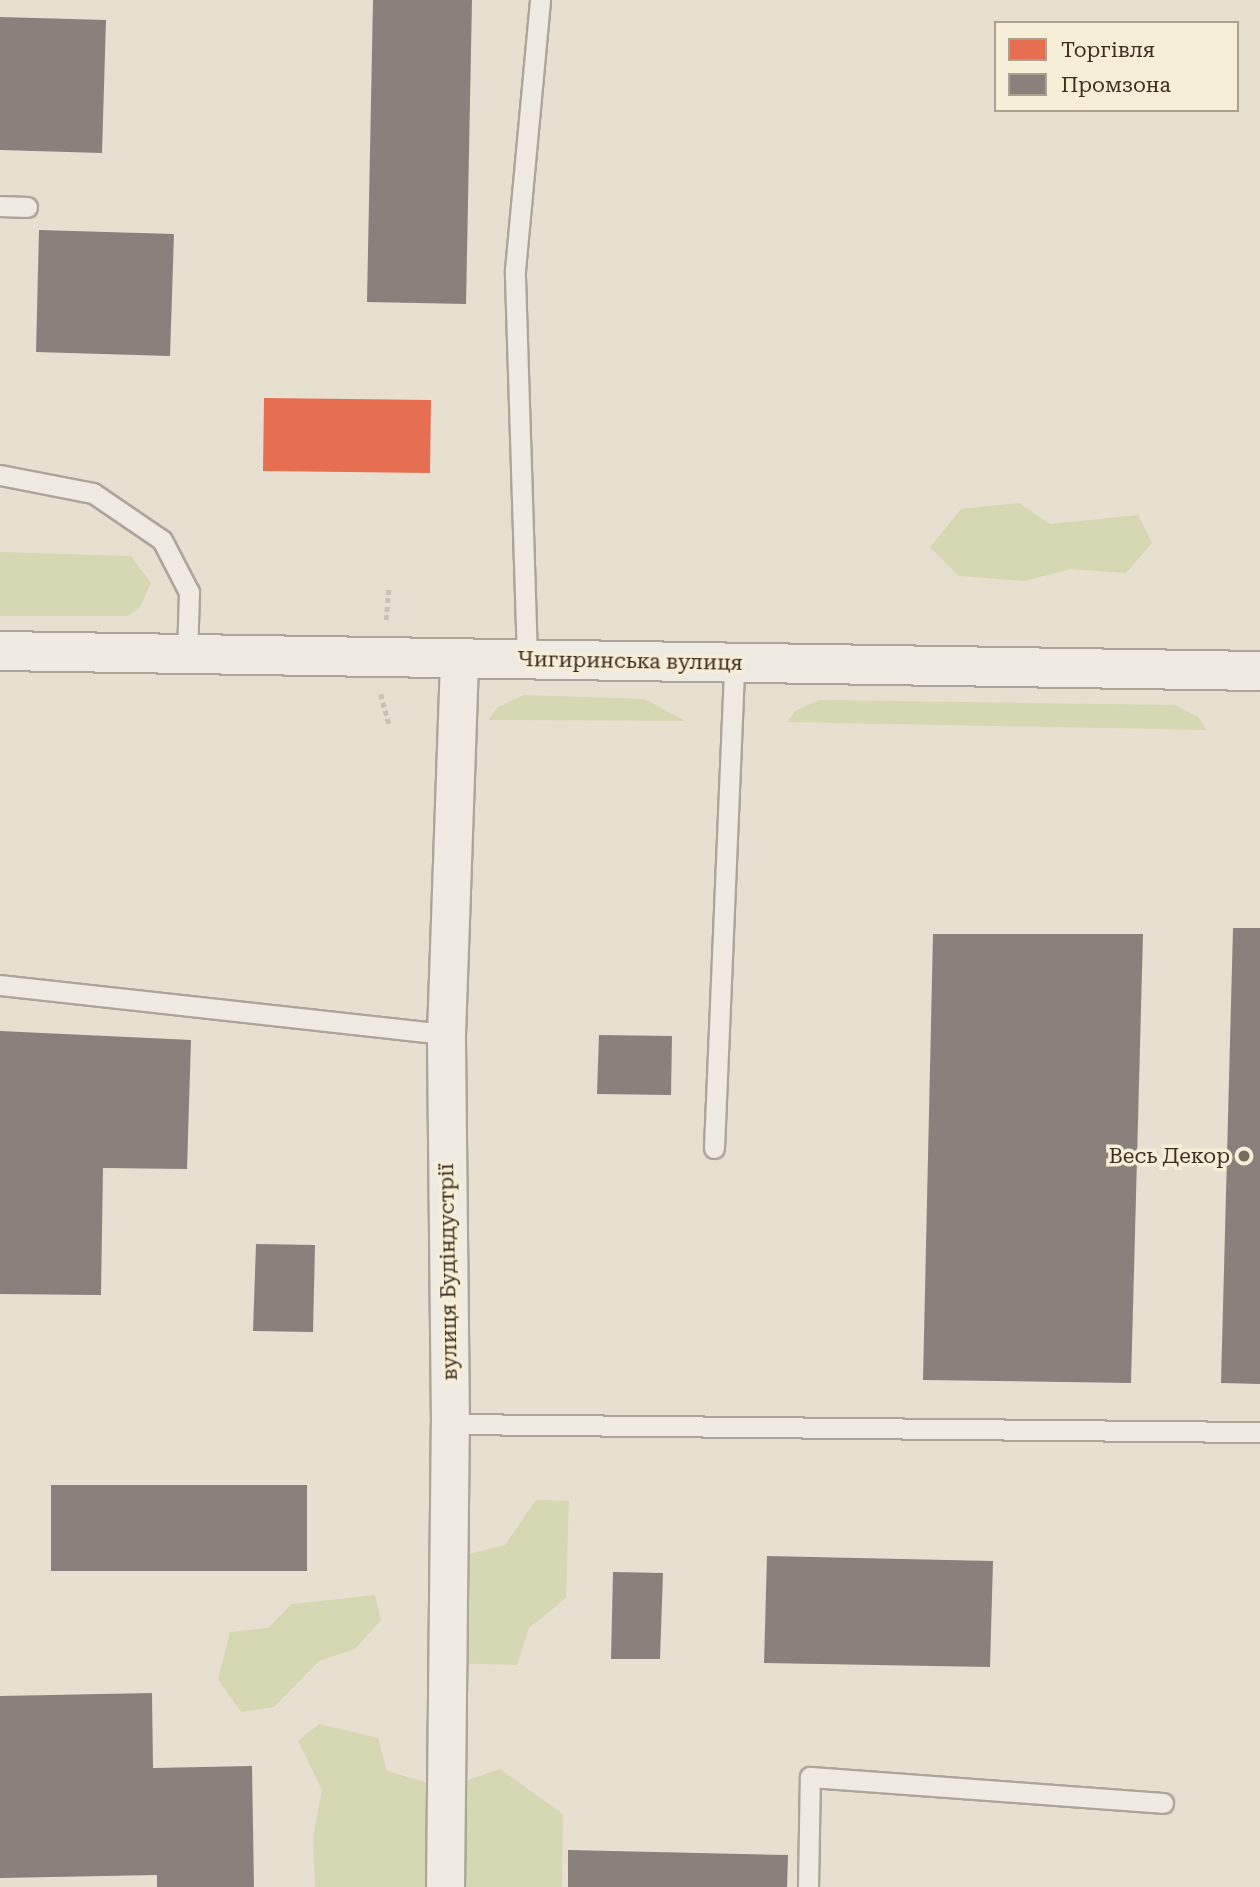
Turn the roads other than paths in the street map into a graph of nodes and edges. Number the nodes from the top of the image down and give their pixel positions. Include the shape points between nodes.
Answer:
1 (540, 0) edge
2 (0, 206) edge
3 (27, 207) dead end
4 (0, 475) edge
5 (0, 651) edge
6 (187, 654) junction
7 (459, 658) junction
8 (527, 659) junction
9 (734, 662) junction
10 (1260, 671) edge
11 (0, 985) edge
12 (446, 1034) junction
13 (714, 1148) dead end
14 (450, 1424) junction
15 (1260, 1432) edge
16 (1163, 1802) dead end
17 (445, 1887) edge
18 (808, 1887) edge

1 - 8 lane via 515,270
2 - 3 lane
4 - 6 lane via 93,494 162,540 190,592
5 - 6 main road, Чигиринська вулиця
6 - 7 main road, Чигиринська вулиця
7 - 8 main road, Чигиринська вулиця
7 - 12 street, вулиця Будіндустрії
8 - 9 main road, Чигиринська вулиця
9 - 10 main road, Чигиринська вулиця
9 - 13 lane
11 - 12 lane
12 - 14 street, вулиця Будіндустрії
14 - 15 lane
14 - 17 street, вулиця Будіндустрії
16 - 18 lane via 810,1777

